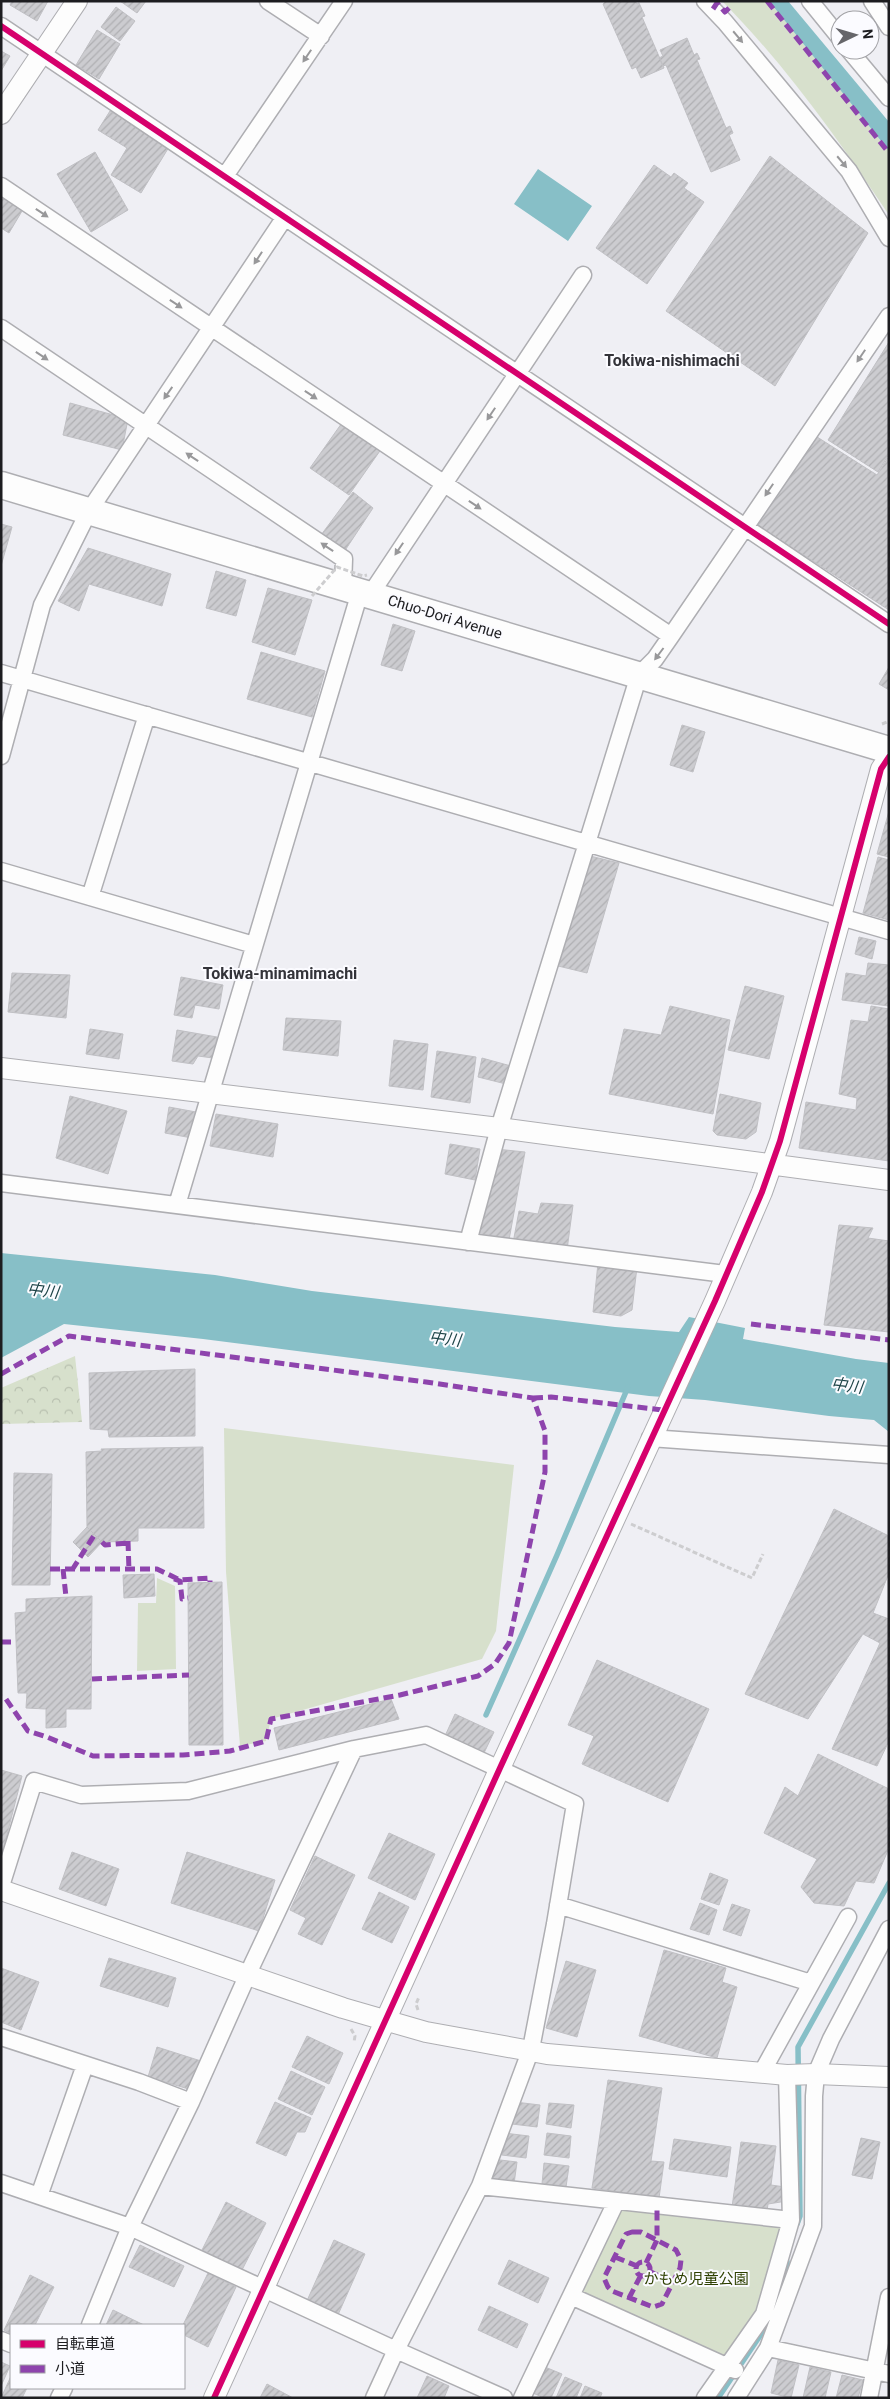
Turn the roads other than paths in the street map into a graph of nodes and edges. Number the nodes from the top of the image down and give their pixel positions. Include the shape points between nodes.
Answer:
1 (77, 1) edge
2 (268, 1) edge
3 (344, 1) edge
4 (705, 1) edge
5 (810, 1) edge
6 (872, 1) edge
7 (1, 26) edge
8 (830, 26) edge
9 (889, 27) edge
10 (320, 36) junction
11 (42, 53) junction
12 (857, 60) edge
13 (889, 98) edge
14 (1, 114) edge
15 (225, 176) junction
16 (1, 186) edge
17 (285, 217) junction
18 (889, 238) edge
19 (583, 275) dead end
20 (889, 316) edge
21 (1, 328) edge
22 (212, 328) junction
23 (518, 374) junction
24 (146, 426) junction
25 (444, 484) junction
26 (1, 485) edge
27 (89, 511) junction
28 (744, 526) junction
29 (360, 587) junction
30 (889, 624) edge
31 (671, 636) junction
32 (1, 673) edge
33 (639, 675) junction
34 (23, 679) junction
35 (147, 715) junction
36 (889, 750) edge
37 (1, 756) edge
38 (889, 758) edge
39 (310, 763) junction
40 (587, 843) junction
41 (1, 871) edge
42 (90, 897) junction
43 (839, 918) junction
44 (889, 931) edge
45 (254, 945) junction
46 (1, 1068) edge
47 (212, 1093) junction
48 (500, 1128) junction
49 (772, 1165) junction
50 (889, 1180) edge
51 (1, 1183) edge
52 (177, 1205) junction
53 (468, 1242) junction
54 (725, 1274) junction
55 (650, 1438) junction
56 (889, 1455) edge
57 (354, 1749) junction
58 (500, 1768) junction
59 (1, 1886) edge
60 (1, 1890) edge
61 (558, 1904) junction
62 (848, 1917) dead end
63 (889, 1929) edge
64 (248, 1976) junction
65 (811, 1983) junction
66 (384, 2021) junction
67 (1, 2037) edge
68 (531, 2049) junction
69 (86, 2065) junction
70 (762, 2072) junction
71 (801, 2074) junction
72 (889, 2078) edge
73 (191, 2102) junction
74 (1, 2183) edge
75 (480, 2186) junction
76 (39, 2196) junction
77 (616, 2202) junction
78 (792, 2220) junction
79 (130, 2227) junction
80 (264, 2289) junction
81 (570, 2296) junction
82 (889, 2297) edge
83 (90, 2324) edge
84 (768, 2348) junction
85 (396, 2350) junction
86 (737, 2371) junction
87 (881, 2372) edge
88 (214, 2398) edge
89 (374, 2398) edge
90 (504, 2398) edge
91 (522, 2398) edge
92 (705, 2398) edge
93 (736, 2398) edge
94 (869, 2398) edge

1 - 11 street
2 - 10 street
3 - 10 street
4 -> 18 street via 849,171
5 - 8 street
6 - 9 street
7 - 11 street
10 -> 15 street
11 - 14 street
11 - 15 street
12 - 13 street
15 - 17 street
16 -> 22 street
17 -> 22 street
17 - 23 street
19 - 23 street
20 -> 28 street
21 -> 24 street
22 -> 24 street
22 -> 25 street
23 -> 25 street
23 - 28 street
24 - 27 street
29 -> 24 street via 344,559
25 -> 29 street
25 -> 31 street
26 - 27 highway, Chuo-Dori Avenue
27 - 29 highway, Chuo-Dori Avenue
27 - 34 street via 42,605
28 - 30 street
28 - 31 street
29 - 33 highway, Chuo-Dori Avenue
29 - 39 street
31 -> 33 street
32 - 34 street
33 - 36 highway, Chuo-Dori Avenue
33 - 40 street
34 - 35 street
34 - 37 street
35 - 39 street
35 - 42 street
38 - 43 street via 881,769
39 - 40 street
39 - 45 street
40 - 43 street
40 - 48 street
41 - 42 street
42 - 45 street
43 - 44 street
43 - 49 street
45 - 47 street
46 - 47 street
47 - 48 street
47 - 52 street
48 - 49 street
48 - 53 street
49 - 50 street
49 - 54 street
51 - 52 street
52 - 53 street
53 - 54 street
54 - 55 street
55 - 56 street
55 - 58 street
57 - 58 street via 426,1735
57 - 59 street via 188,1791 81,1795 34,1781
57 - 64 street
58 - 61 street via 575,1804
58 - 66 street
60 - 64 street
61 - 65 street
61 - 68 street
62 - 65 street
63 - 71 street via 831,2039
64 - 66 street
64 - 73 street
65 - 70 street
66 - 68 street via 426,2032
66 - 80 street
67 - 69 street
68 - 70 street via 547,2054
68 - 75 street
69 - 73 street
69 - 76 street
70 - 71 street
71 - 72 street
71 - 78 street
71 - 84 street via 814,2096 814,2226
73 - 79 street
74 - 76 street
75 - 77 street
75 - 85 street
76 - 79 street
77 - 78 street
77 - 81 street
78 - 86 street via 764,2314
79 - 80 street
79 - 83 street
80 - 85 street
80 - 88 street
81 - 86 street
81 - 91 street
82 - 87 street
84 - 86 street
84 - 87 street
85 - 89 street
85 - 90 street
86 - 92 street
86 - 93 street
87 - 94 street

